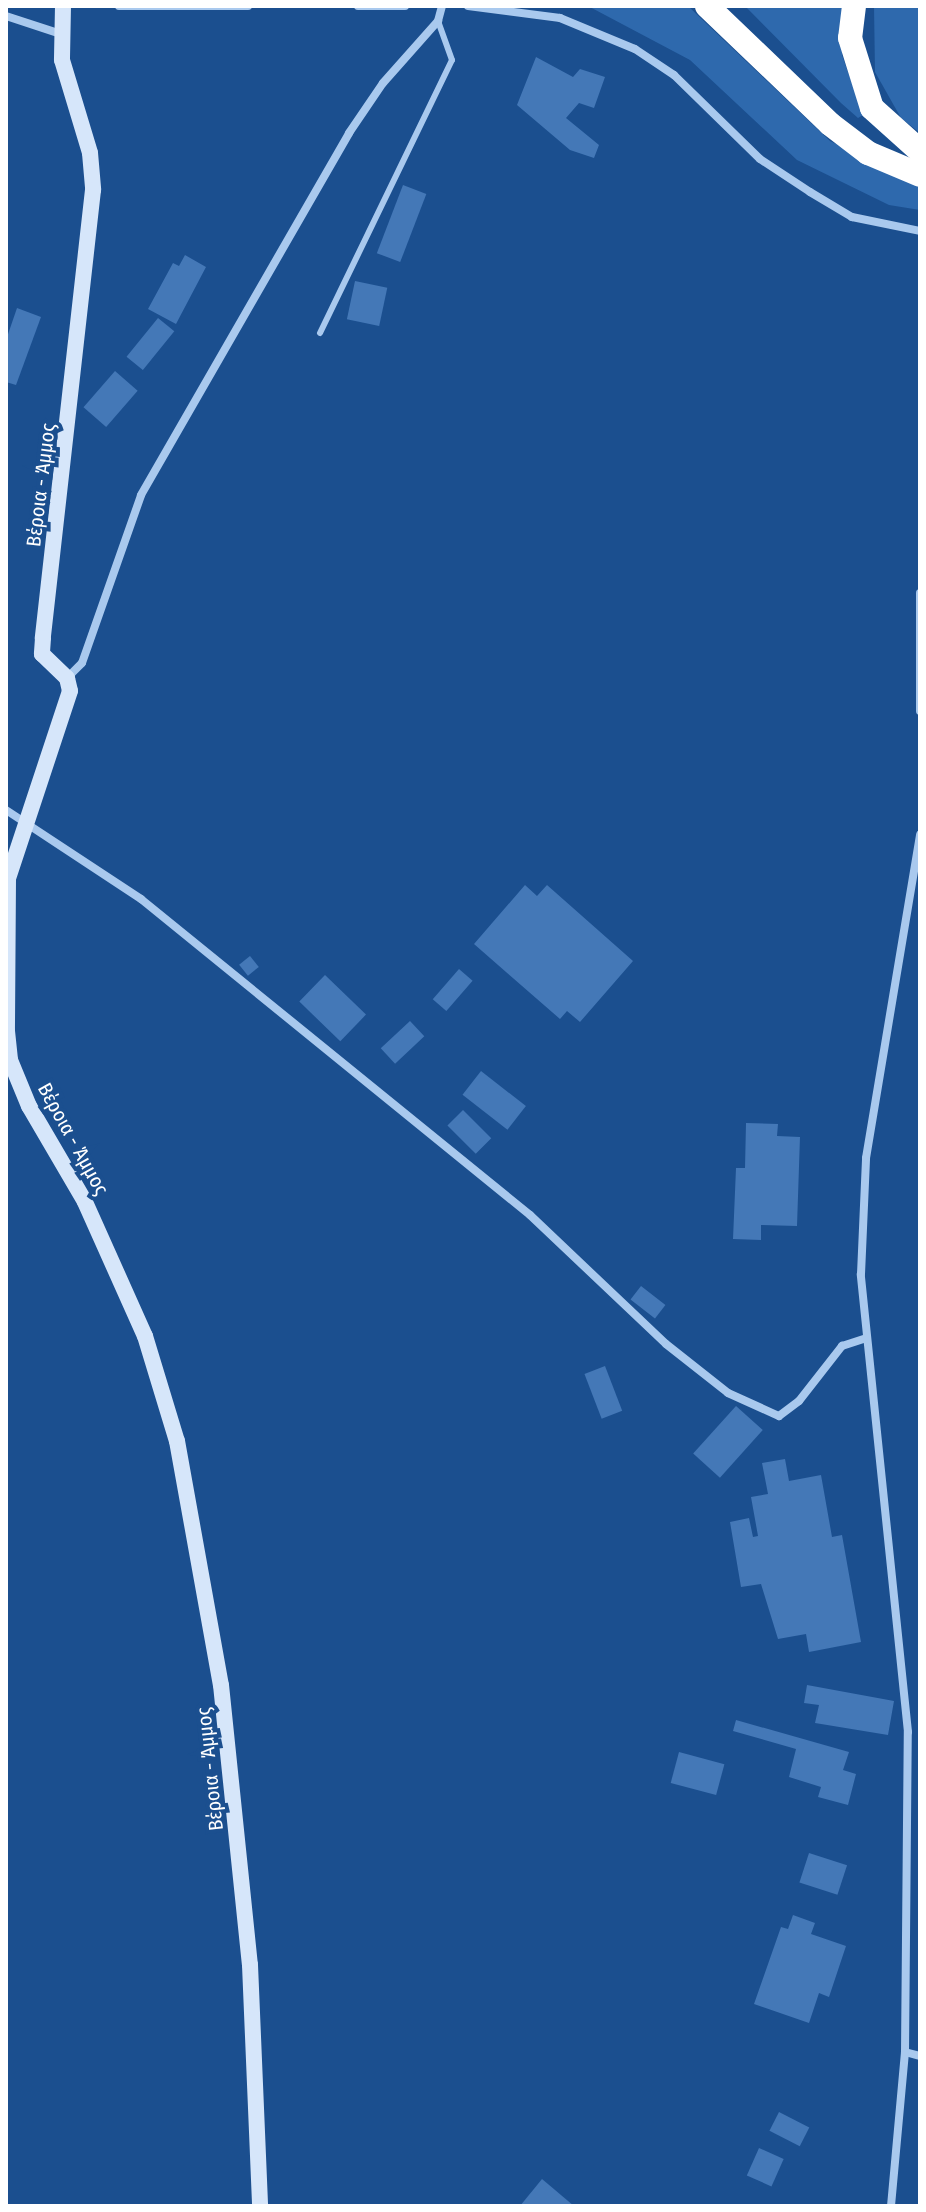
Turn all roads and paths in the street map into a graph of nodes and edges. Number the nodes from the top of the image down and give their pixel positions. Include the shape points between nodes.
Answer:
1 (63, 6) edge
2 (119, 6) edge
3 (248, 6) edge
4 (358, 6) edge
5 (405, 6) edge
6 (442, 6) edge
7 (468, 6) edge
8 (707, 6) edge
9 (854, 6) edge
10 (6, 16) edge
11 (438, 21) junction
12 (58, 33) junction
13 (920, 151) edge
14 (920, 175) edge
15 (920, 231) edge
16 (320, 333) dead end
17 (920, 593) edge
18 (67, 678) junction
19 (920, 711) edge
20 (6, 810) edge
21 (23, 824) junction
22 (920, 834) edge
23 (7, 880) edge
24 (866, 1338) junction
25 (905, 2052) junction
26 (920, 2056) edge
27 (260, 2206) edge
28 (891, 2206) edge

1 - 12 street, Βέροια - Άμμος
2 - 3 street
4 - 5 street
6 - 11 street
7 - 15 street via 560,18 635,49 674,75 760,159 810,192 852,217
8 - 14 highway via 830,124 868,153
9 - 13 highway via 850,38 872,108
10 - 12 street
11 - 16 lane via 452,60
11 - 18 street via 383,83 277,253 141,495 82,663
12 - 18 street, Βέροια - Άμμος via 90,153 93,190 42,654
17 - 19 street
18 - 21 street, Βέροια - Άμμος via 66,710
20 - 21 street
21 - 23 street, Βέροια - Άμμος
21 - 24 street via 76,851 141,899 530,1215 666,1344 728,1393 779,1416 799,1401 842,1346
22 - 24 street via 866,1158
23 - 27 street, Βέροια - Άμμος via 10,1060 114,1262 177,1441 221,1685 250,1965
24 - 25 street via 897,1578 908,1732
25 - 26 street
25 - 28 street

